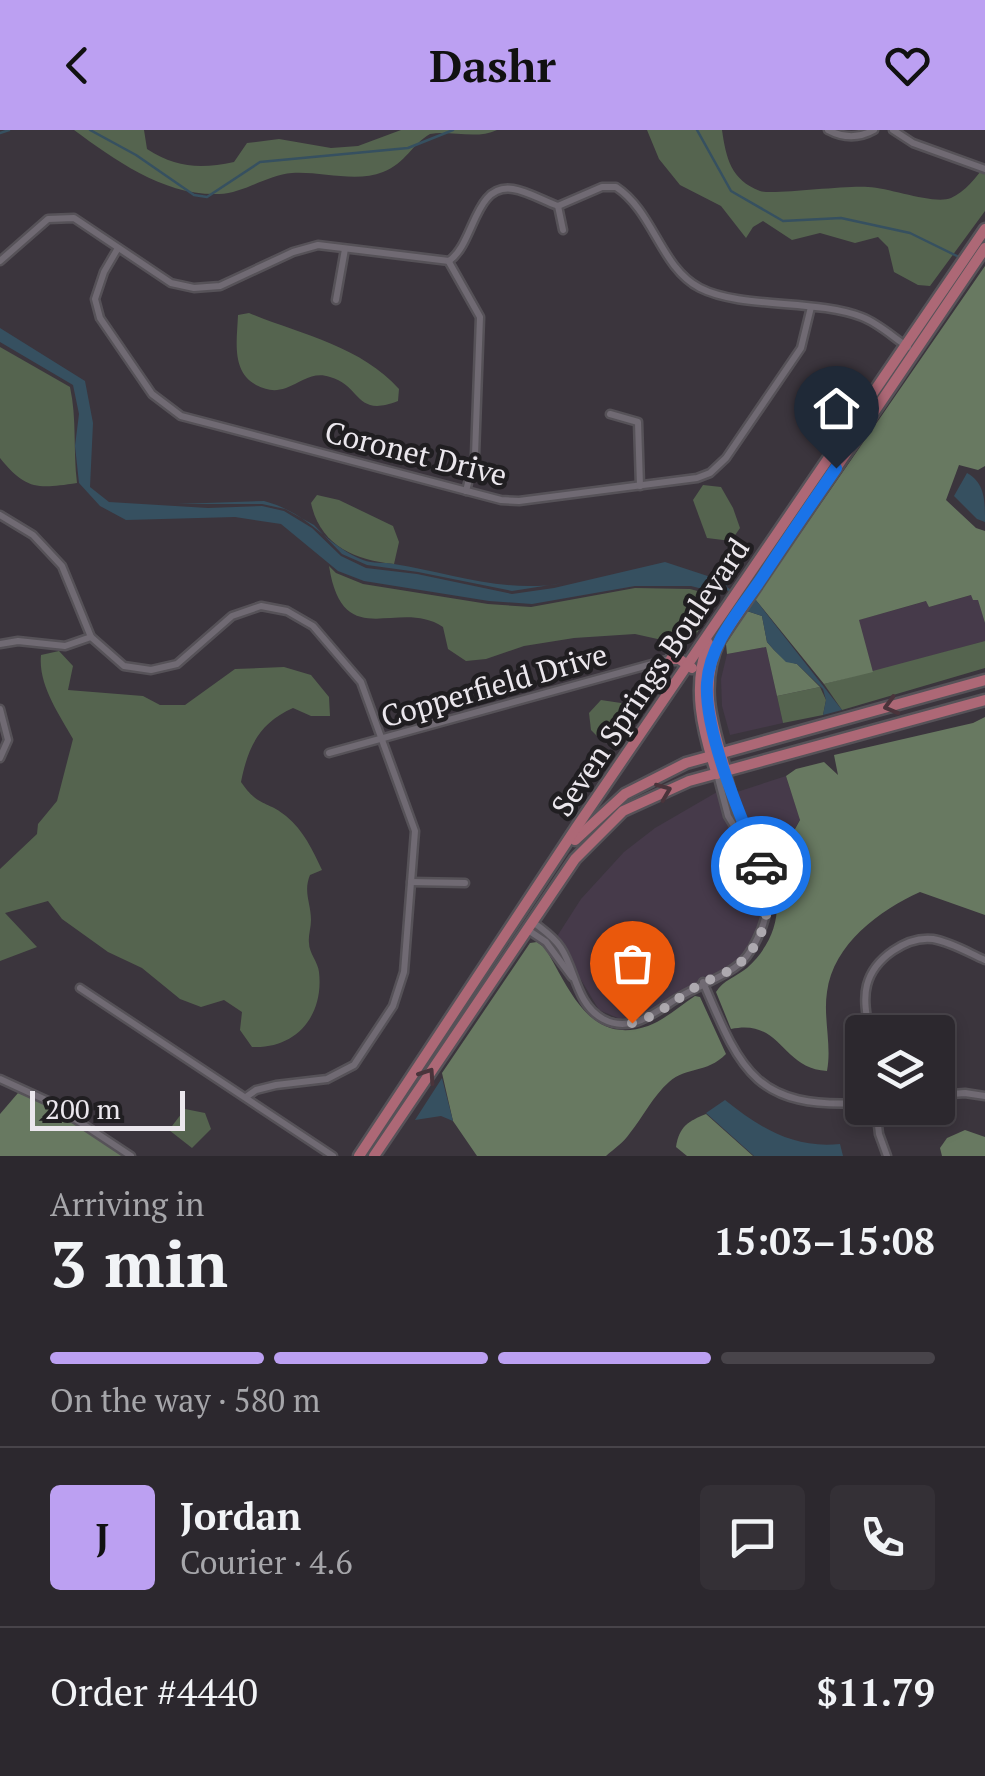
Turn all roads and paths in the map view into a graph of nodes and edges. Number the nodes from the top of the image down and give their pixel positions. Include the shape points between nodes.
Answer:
1 (828, 130) edge
2 (874, 130) edge
3 (893, 130) edge
4 (985, 169) edge
5 (558, 206) junction
6 (985, 229) edge
7 (563, 230) dead end
8 (982, 244) edge
9 (118, 248) junction
10 (345, 249) junction
11 (0, 261) edge
12 (449, 262) junction
13 (959, 278) junction
14 (336, 300) dead end
15 (812, 307) junction
16 (911, 349) junction
17 (610, 414) dead end
18 (640, 486) junction
19 (466, 492) junction
20 (0, 514) edge
21 (752, 582) junction
22 (731, 614) junction
23 (714, 628) junction
24 (92, 637) junction
25 (0, 644) edge
26 (699, 648) junction
27 (671, 659) junction
28 (688, 664) junction
29 (985, 680) edge
30 (698, 685) junction
31 (948, 690) junction
32 (985, 700) edge
33 (0, 709) edge
34 (954, 709) junction
35 (382, 740) junction
36 (329, 753) dead end
37 (716, 754) junction
38 (0, 758) edge
39 (722, 773) junction
40 (411, 882) junction
41 (465, 884) dead end
42 (530, 926) junction
43 (499, 946) junction
44 (985, 960) edge
45 (702, 982) junction
46 (80, 988) dead end
47 (869, 1015) edge
48 (0, 1079) edge
49 (955, 1095) edge
50 (985, 1096) edge
51 (246, 1097) junction
52 (845, 1104) edge
53 (878, 1125) edge
54 (131, 1156) edge
55 (333, 1156) edge
56 (359, 1156) edge
57 (374, 1156) edge
58 (887, 1156) edge

1 - 2 street via 856,137
3 - 4 street
5 - 7 street
5 - 12 street via 514,188 486,195
5 - 15 street via 616,187 644,212 675,266 701,288
6 - 8 main road, Seven Springs Boulevard
8 - 13 main road, Seven Springs Boulevard
8 - 13 main road, Seven Springs Boulevard via 976,262
9 - 10 street via 170,282 194,288 220,286 318,245
9 - 11 street via 74,218 48,219
9 - 19 street, Coronet Drive via 94,300 100,318 152,394 181,416
10 - 12 street
10 - 14 street
12 - 19 street via 480,317 475,455
13 - 16 main road, Seven Springs Boulevard
13 - 16 main road, Seven Springs Boulevard via 940,295
15 - 16 street via 862,316
15 - 18 street, Coronet Drive via 801,348 719,466 703,476
16 - 21 main road, Seven Springs Boulevard
16 - 21 main road, Seven Springs Boulevard
17 - 18 street via 638,422
18 - 19 street, Coronet Drive via 518,501
20 - 24 street via 33,535 62,566
21 - 22 main road, Seven Springs Boulevard
22 - 23 main road, Seven Springs Boulevard
22 - 37 main road, Seven Springs Boulevard via 707,685
23 - 26 main road, Seven Springs Boulevard
23 - 30 main road
24 - 25 street via 65,646
24 - 35 street via 124,666 151,670 177,664 232,616 261,606 287,611 314,626 360,682
26 - 27 main road
26 - 28 main road, Seven Springs Boulevard
27 - 28 main road
27 - 35 street, Copperfield Drive
28 - 30 main road
28 - 43 main road, Seven Springs Boulevard
29 - 31 main road
30 - 37 main road
31 - 34 main road
31 -> 37 main road
32 - 34 main road, Seven Springs Boulevard
33 - 38 street via 8,740
34 - 39 main road, Seven Springs Boulevard
35 - 36 street, Copperfield Drive
35 - 40 street via 415,831
37 - 39 main road
37 - 43 main road via 655,776 601,813
42 -> 39 main road, Seven Springs Boulevard via 575,859 616,817 664,790
39 - 45 street via 728,816 765,875 768,910 750,951 734,968
40 - 41 street
40 - 51 street via 404,972 393,1006 354,1065 327,1079 276,1085
42 - 45 street via 561,947 573,978 604,1019 642,1021
57 -> 42 main road, Seven Springs Boulevard
43 - 56 main road, Seven Springs Boulevard
44 - 47 street via 938,940 904,942 868,982
45 - 52 street via 730,1046 763,1084 800,1102
46 - 51 street
48 - 54 street via 48,1101
49 - 50 street
51 - 55 street
53 - 58 street

